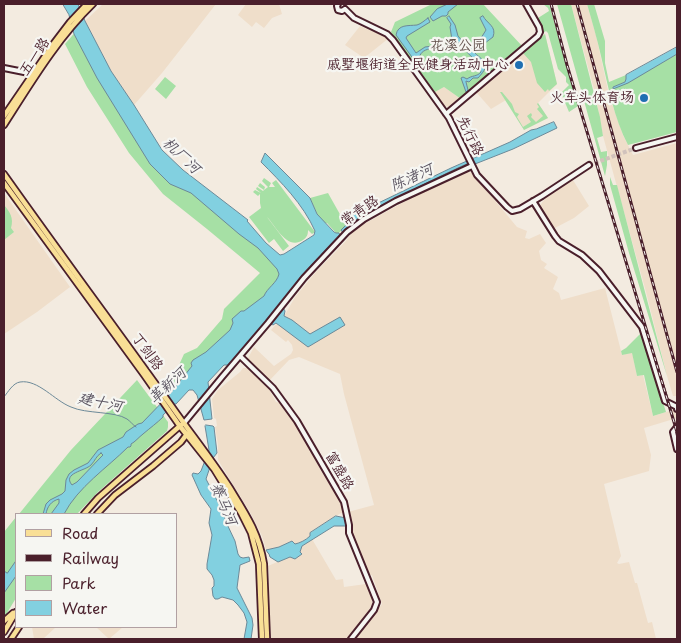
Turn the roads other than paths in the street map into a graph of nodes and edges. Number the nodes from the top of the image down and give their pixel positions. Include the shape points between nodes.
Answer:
1 (87, 4) edge
2 (93, 4) edge
3 (338, 4) edge
4 (345, 4) edge
5 (526, 4) edge
6 (345, 9) junction
7 (82, 11) junction
8 (4, 68) edge
9 (35, 74) junction
10 (446, 114) junction
11 (4, 116) edge
12 (4, 125) edge
13 (677, 137) edge
14 (636, 148) tunnel mouth
15 (472, 165) junction
16 (589, 165) tunnel mouth
17 (4, 174) edge
18 (4, 183) edge
19 (533, 201) junction
20 (240, 356) junction
21 (163, 399) junction
22 (677, 409) edge
23 (182, 424) junction
24 (677, 427) edge
25 (187, 435) junction
26 (677, 449) edge
27 (205, 455) junction
28 (214, 467) junction
29 (85, 513) edge
30 (98, 513) edge
31 (15, 612) edge
32 (15, 613) edge
33 (4, 621) edge
34 (18, 628) edge
35 (4, 632) edge
36 (11, 639) edge
37 (262, 639) edge
38 (267, 639) edge
39 (351, 639) edge

1 - 7 main road
2 - 7 main road
3 - 6 street, 先行路 via 340,11
4 - 6 street
5 - 10 street via 539,27 538,36
6 - 10 street, 先行路 via 354,18 393,40
7 - 9 main road, 五一路 via 54,43
8 - 9 street
9 - 11 main road, 五一路
9 - 12 main road, 五一路
10 - 15 street, 先行路
13 - 14 street
15 - 19 street, 先行路 via 477,176 512,211
15 - 20 street, 常青路 via 396,201 356,225 304,278
16 - 19 street, 先行路
17 - 21 main road, 丁剑路
18 - 21 main road, 丁剑路
19 - 22 street via 559,241 582,255 599,271 642,327 665,401
20 - 23 street
20 - 39 street, 富盛路 via 272,388 297,420 344,502 349,534 377,602
21 - 23 main road, 丁剑路
23 - 25 main road
23 - 27 main road, 丁剑路
23 - 29 main road
24 - 26 street via 673,432
25 - 27 main road, 丁剑路
25 - 30 main road
27 - 28 main road, 丁剑路
28 - 37 main road, 丁剑路 via 241,512 257,552
28 - 38 main road, 丁剑路 via 252,523 262,551
31 - 33 main road
32 - 35 main road
34 - 36 main road

